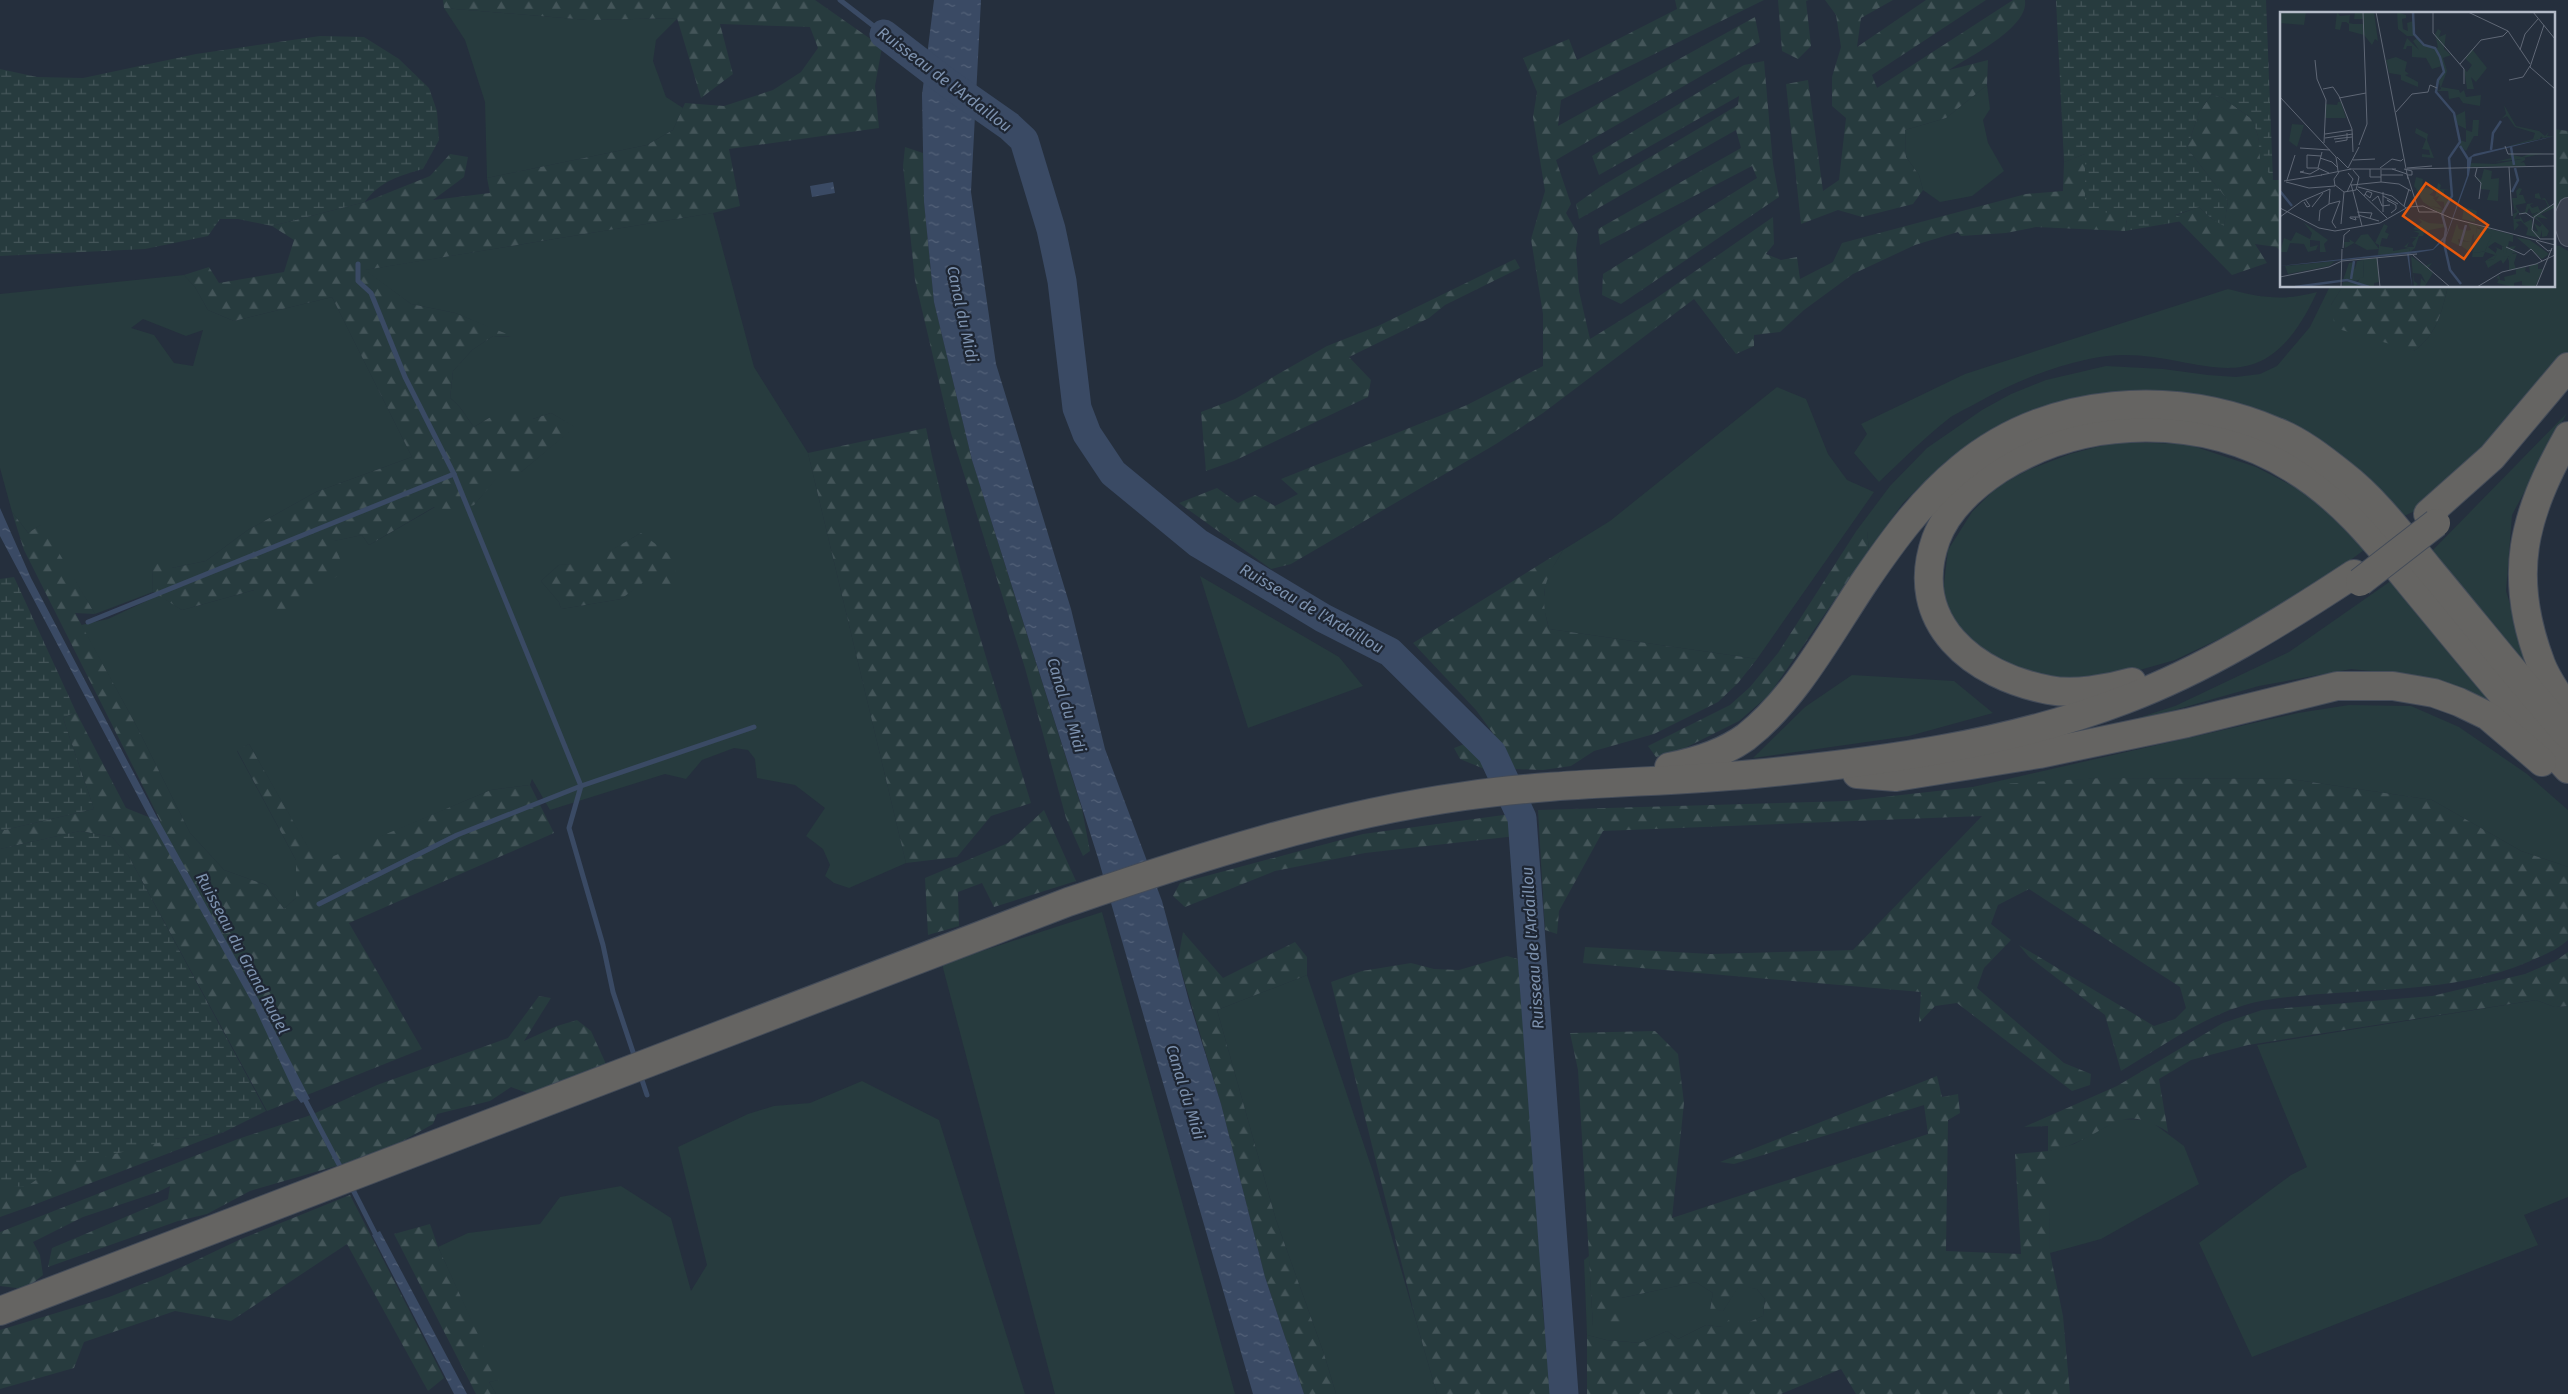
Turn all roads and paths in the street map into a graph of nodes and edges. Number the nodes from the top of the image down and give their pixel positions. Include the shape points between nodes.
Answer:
1 (2568, 207) edge
2 (2568, 237) edge
3 (2568, 367) edge
4 (2568, 385) edge
5 (2568, 436) edge
6 (2432, 519) junction
7 (2357, 578) junction
8 (2242, 644) junction
9 (2568, 710) edge
10 (2568, 735) edge
11 (2568, 769) edge
12 (1853, 773) junction
13 (2568, 785) edge
14 (1544, 789) junction
15 (0, 1312) edge

1 - 2 street via 2562,220
3 - 6 highway via 2492,457
4 - 6 highway via 2500,463
5 - 9 highway via 2548,470 2531,516 2523,554 2524,606 2542,666
6 - 7 highway, bridge
7 - 8 highway
7 - 12 highway via 2246,652 2129,708 2051,734 1924,762
8 - 11 highway via 2211,653 2173,670 2106,689 2051,691 2003,678 1958,649 1941,625 1931,603 1930,579 1937,538 1956,506 1983,480 2012,461 2050,444 2091,433 2156,427 2231,440 2286,464 2328,494 2368,532
8 - 14 highway via 2125,700 2048,726 1922,753 1750,774
10 - 14 highway via 2384,514 2344,475 2278,432 2235,416 2154,404 2116,405 2081,410 2042,421 1998,443 1963,466 1938,488 1912,515 1782,704 1744,738 1698,761 1649,770 1589,775
12 - 13 highway via 1896,777 2039,754 2187,723 2337,686 2393,686 2434,694 2488,716
12 - 14 highway via 1753,783
14 - 15 highway via 1319,826 1175,865 1068,902

